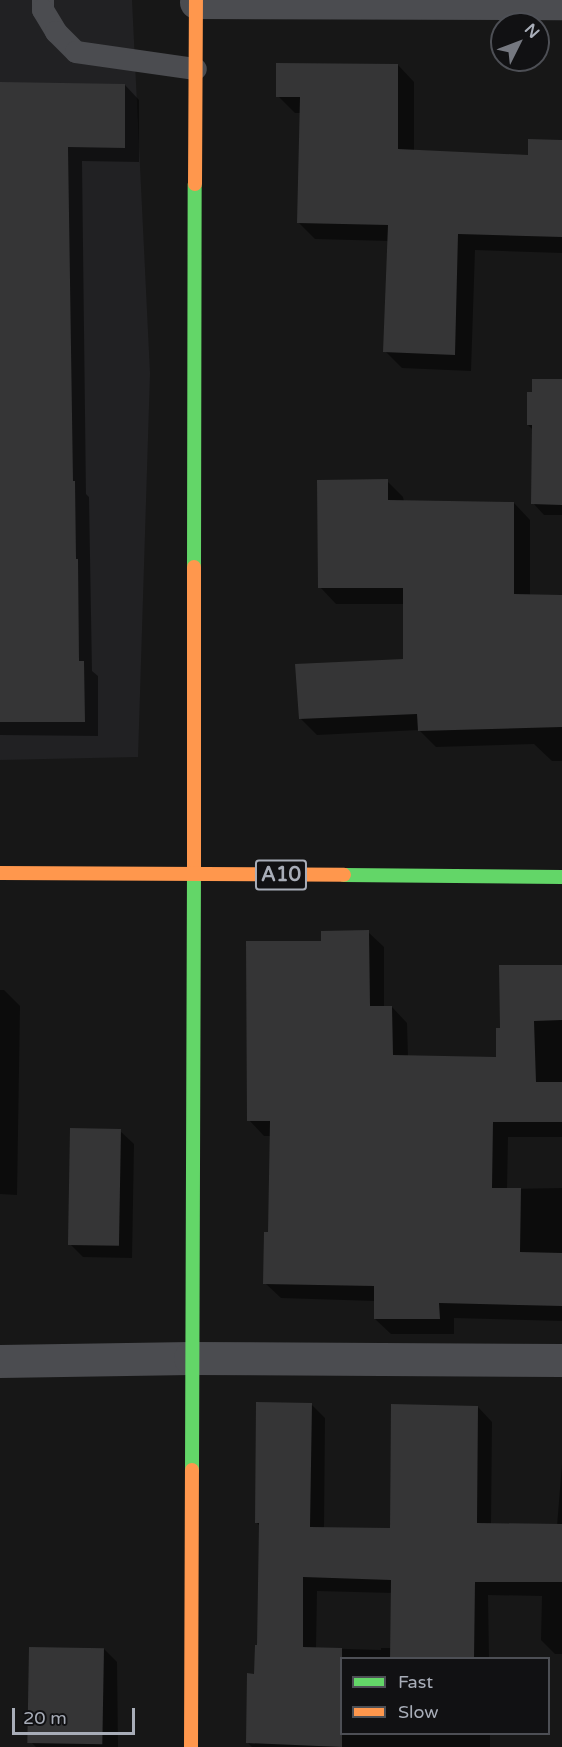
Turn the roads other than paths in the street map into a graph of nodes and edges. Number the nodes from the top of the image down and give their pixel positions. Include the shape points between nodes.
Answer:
1 (43, 0) edge
2 (196, 1) edge
3 (562, 3) edge
4 (196, 69) junction
5 (0, 873) edge
6 (195, 874) junction
7 (562, 877) edge
8 (190, 1358) junction
9 (562, 1360) edge
10 (0, 1361) edge
11 (191, 1747) edge

1 - 4 lane via 43,10 56,32 76,52
2 - 3 street
2 - 4 street
4 - 6 street
5 - 6 street, A10
6 - 7 street, A10
6 - 8 street
8 - 9 street
8 - 10 street
8 - 11 street

